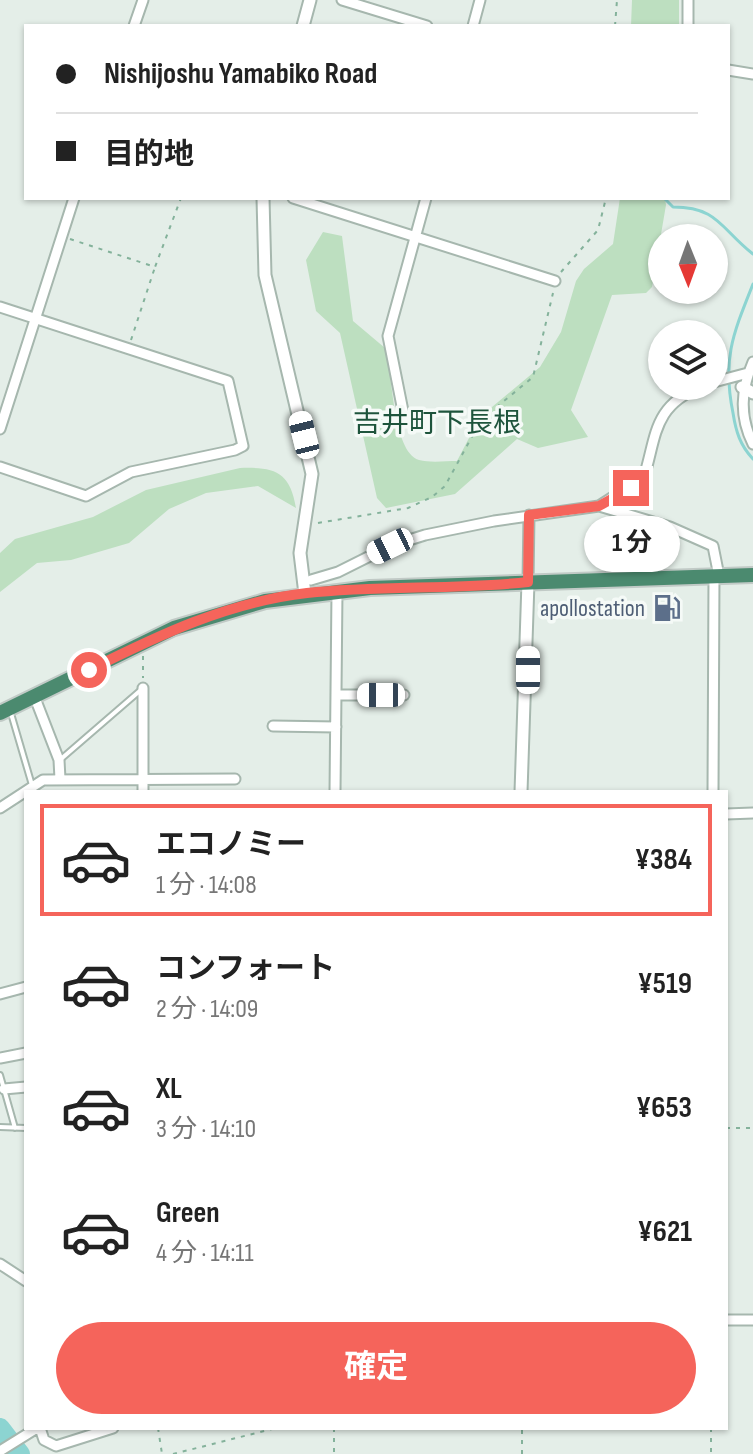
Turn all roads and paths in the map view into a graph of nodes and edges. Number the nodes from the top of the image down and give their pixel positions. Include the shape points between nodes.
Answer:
1 (143, 0) edge
2 (310, 0) edge
3 (342, 0) edge
4 (480, 0) edge
5 (617, 0) edge
6 (688, 0) edge
7 (135, 24) edge
8 (304, 24) edge
9 (420, 24) edge
10 (474, 24) edge
11 (615, 24) edge
12 (688, 24) edge
13 (730, 70) edge
14 (753, 74) edge
15 (73, 200) edge
16 (180, 200) edge
17 (263, 200) edge
18 (299, 200) edge
19 (425, 200) edge
20 (606, 200) edge
21 (62, 236) junction
22 (415, 238) junction
23 (155, 267) junction
24 (555, 281) junction
25 (0, 307) edge
26 (35, 318) junction
27 (128, 349) junction
28 (753, 362) edge
29 (748, 373) junction
30 (728, 378) edge
31 (748, 390) edge
32 (676, 400) edge
33 (403, 411) dead end
34 (0, 429) edge
35 (753, 444) edge
36 (0, 467) edge
37 (599, 506) junction
38 (529, 515) junction
39 (305, 522) junction
40 (753, 575) edge
41 (716, 576) junction
42 (528, 582) junction
43 (308, 587) junction
44 (337, 591) junction
45 (143, 643) junction
46 (143, 688) junction
47 (336, 695) junction
48 (404, 695) dead end
49 (35, 698) junction
50 (4, 710) edge
51 (273, 726) dead end
52 (336, 727) junction
53 (59, 760) junction
54 (143, 778) junction
55 (60, 779) junction
56 (235, 779) dead end
57 (33, 789) edge
58 (143, 790) edge
59 (335, 790) edge
60 (521, 790) edge
61 (713, 790) edge
62 (24, 794) edge
63 (0, 808) edge
64 (753, 813) edge
65 (728, 814) edge
66 (24, 988) edge
67 (0, 994) edge
68 (24, 1053) edge
69 (0, 1058) edge
70 (0, 1075) edge
71 (24, 1087) edge
72 (4, 1089) junction
73 (0, 1127) edge
74 (15, 1128) junction
75 (24, 1128) edge
76 (728, 1128) edge
77 (753, 1128) edge
78 (0, 1264) edge
79 (24, 1280) edge
80 (728, 1320) edge
81 (753, 1320) edge
82 (35, 1430) edge
83 (39, 1430) edge
84 (107, 1430) edge
85 (158, 1430) edge
86 (268, 1430) edge
87 (334, 1430) edge
88 (522, 1430) edge
89 (711, 1430) edge
90 (0, 1451) edge
91 (162, 1454) edge
92 (173, 1454) edge
93 (334, 1454) edge
94 (522, 1454) edge
95 (711, 1454) edge

1 - 7 street
2 - 8 street
3 - 9 street
4 - 10 street
5 - 11 path
6 - 12 street
13 - 14 street
15 - 21 street
16 - 23 path
17 - 39 street via 265,275 310,461 312,486
18 - 22 street
19 - 22 street
20 - 24 path via 598,230
21 - 23 path
21 - 26 street
22 - 24 street
22 - 33 street via 388,336
23 - 27 path
24 - 39 path via 533,377 481,420 445,486 408,508
25 - 26 street
26 - 27 street
26 - 34 street
27 - 36 street via 228,381 243,446 131,472 86,496
28 - 29 street
29 - 30 street
29 - 31 street
31 - 35 street via 747,431
32 - 37 street via 657,422 644,477
37 - 38 street
37 - 41 street via 713,546
38 - 42 street
38 - 43 street via 402,542
39 - 43 street via 300,553
40 - 41 highway
41 - 42 highway
41 - 61 street
42 - 44 highway
42 - 60 street
43 - 44 highway
43 - 45 highway via 217,613
44 - 47 street
45 - 46 path
45 - 49 highway
46 - 53 lane
46 - 54 street
47 - 48 street
47 - 52 street
49 - 50 highway
49 - 53 street
50 - 57 lane
51 - 52 street
52 - 59 street
53 - 55 street
54 - 55 street
54 - 56 street
54 - 58 street
55 - 57 street via 43,780
62 - 63 street
64 - 65 street
66 - 67 street
68 - 69 street
70 - 72 lane
71 - 72 street
72 - 74 lane
73 - 74 lane
74 - 75 lane
76 - 77 path
78 - 79 street
80 - 81 street
82 - 90 street
83 - 84 street via 56,1446
85 - 91 path
86 - 92 path
87 - 93 path
88 - 94 path
89 - 95 path

